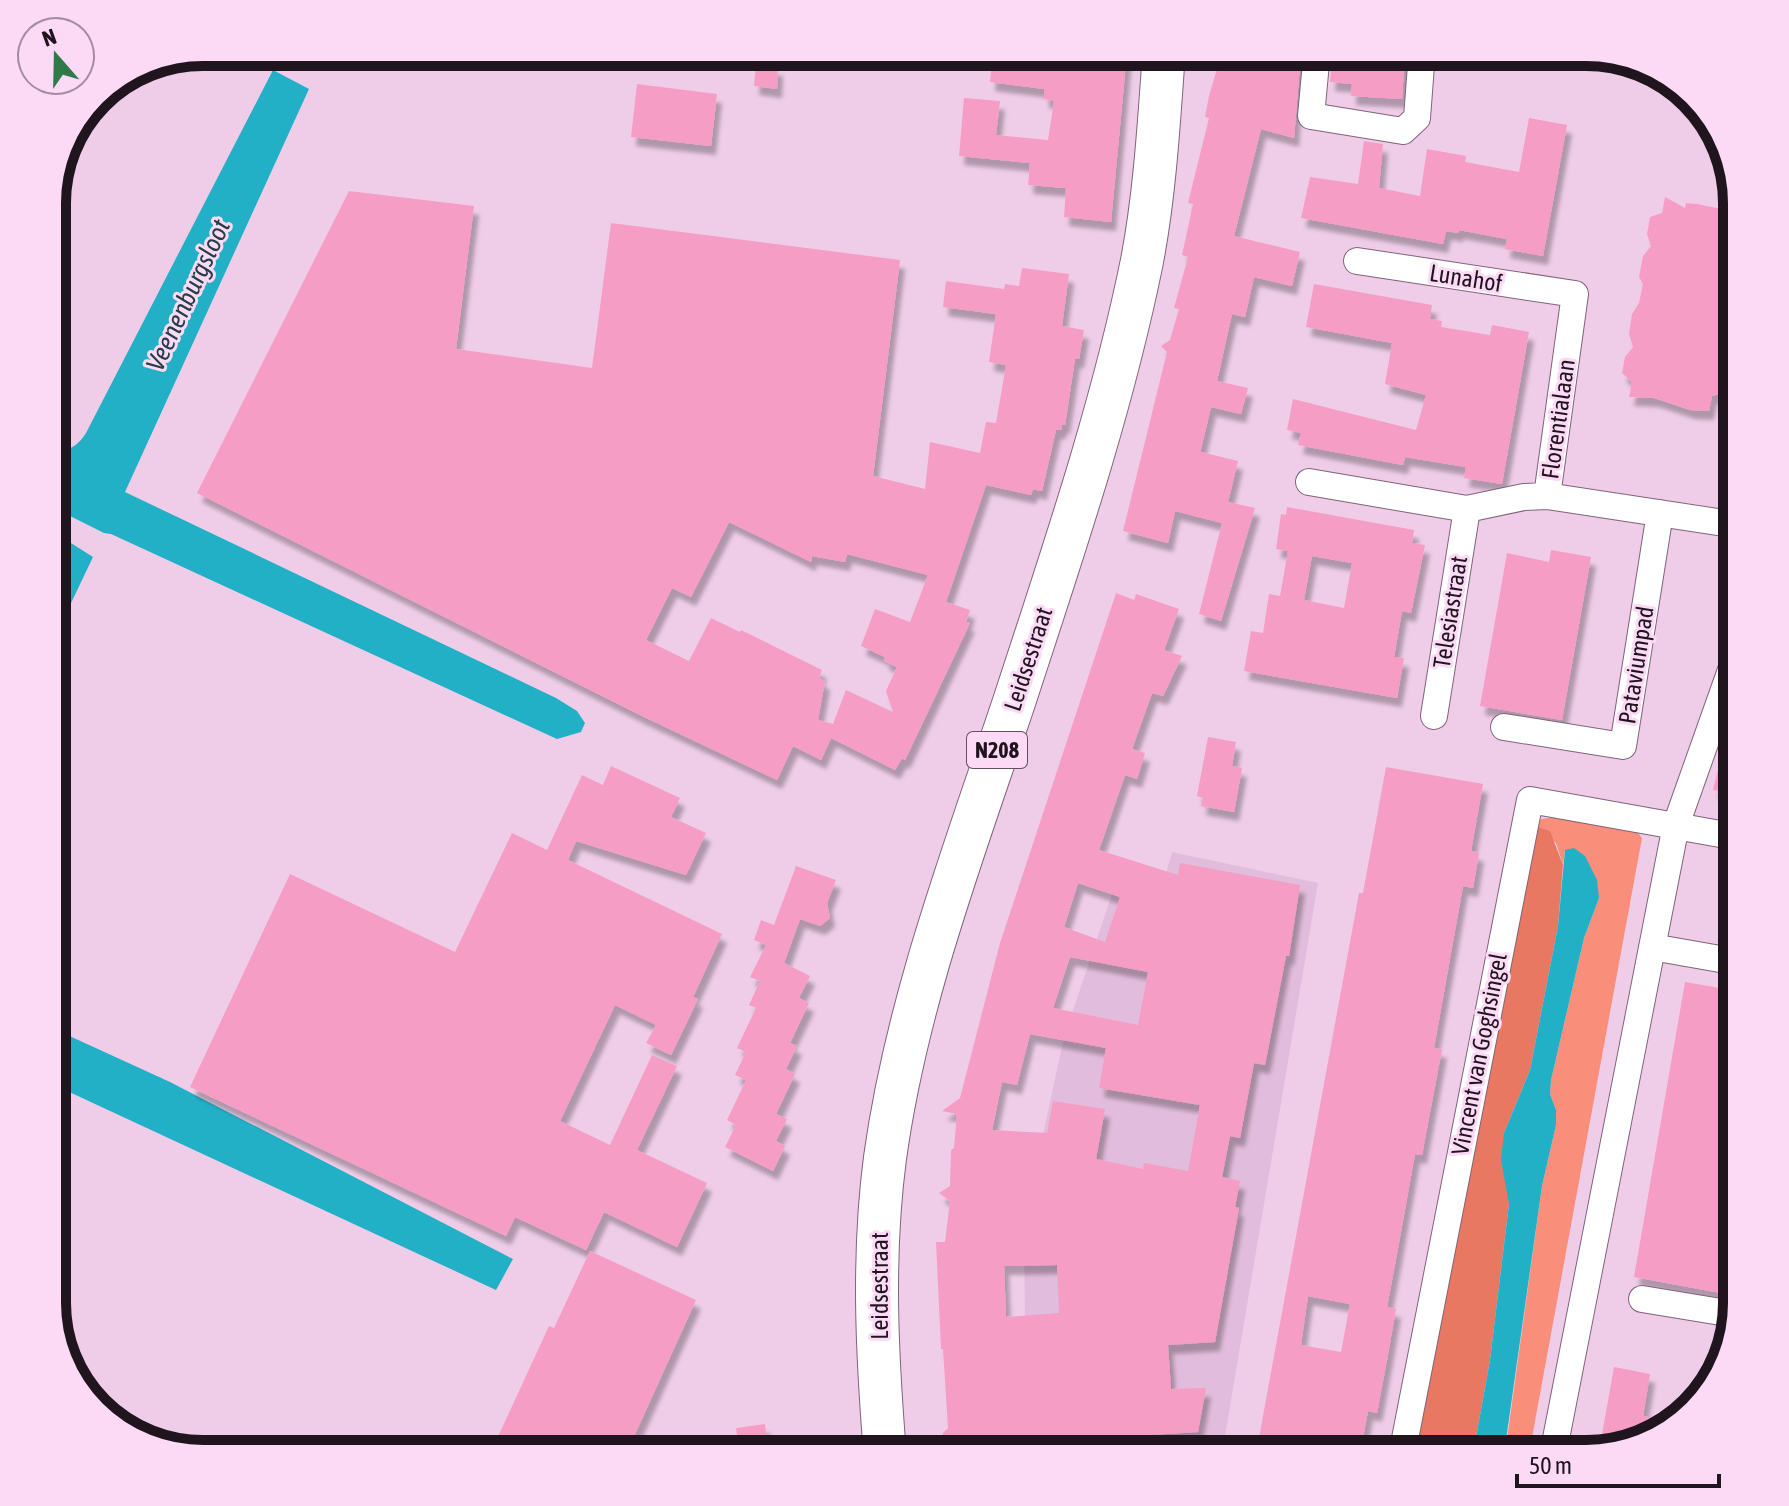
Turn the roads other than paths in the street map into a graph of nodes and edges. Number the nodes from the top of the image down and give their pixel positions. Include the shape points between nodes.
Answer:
1 (1163, 66) edge
2 (1316, 66) edge
3 (1421, 66) edge
4 (1357, 261) dead end
5 (1575, 294) joint
6 (1309, 482) dead end
7 (1547, 496) junction
8 (1467, 509) junction
9 (1660, 513) junction
10 (1723, 523) edge
11 (1723, 712) edge
12 (1434, 716) dead end
13 (1504, 727) dead end
14 (1676, 825) junction
15 (1723, 834) edge
16 (1652, 947) junction
17 (1723, 960) edge
18 (1642, 1299) dead end
19 (1722, 1312) edge
20 (884, 1440) edge
21 (1405, 1440) edge
22 (1556, 1440) edge

1 - 20 main road, Leidsestraat / N208 via 1142,258 1127,323 1059,564 924,977 896,1097 885,1159 877,1267
2 - 3 street via 1311,116 1403,131 1417,118
4 - 5 street, Lunahof
5 - 7 street, Florentialaan
6 - 8 street
7 - 8 street
7 - 9 street, Florentialaan
8 - 12 street, Telesiastraat
9 - 10 street, Florentialaan
9 - 13 street, Pataviumpad via 1623,746
11 - 14 street
14 - 15 street
14 - 16 street
14 - 21 street, Vincent van Goghsingel via 1530,800
16 - 17 street
16 - 22 street
18 - 19 street

